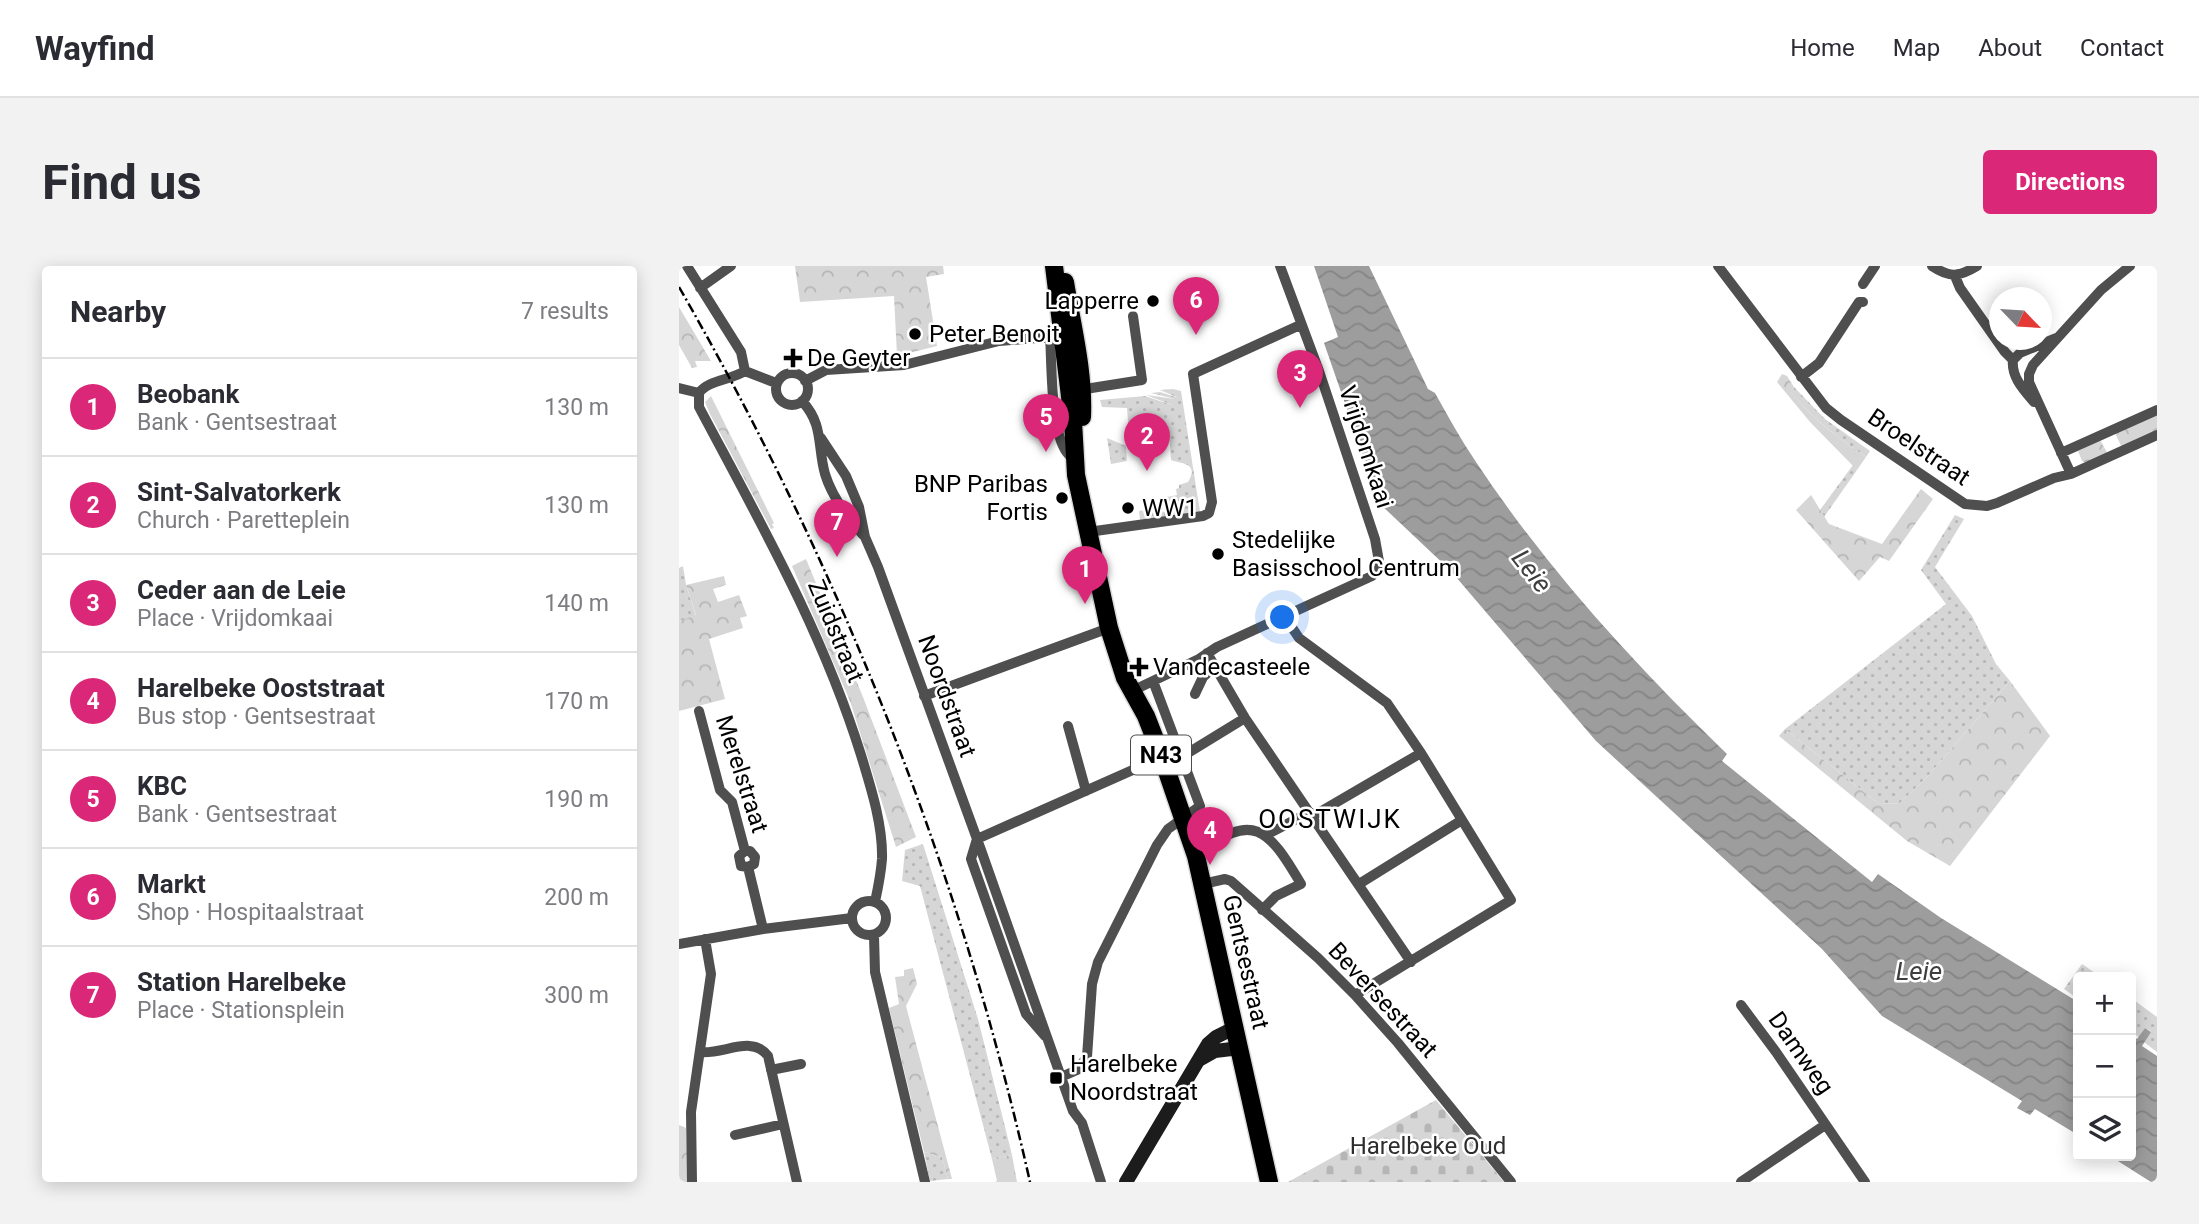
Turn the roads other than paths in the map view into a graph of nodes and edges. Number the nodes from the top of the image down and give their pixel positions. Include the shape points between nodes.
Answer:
1 (687, 266) edge
2 (731, 266) edge
3 (1054, 266) edge
4 (1063, 266) edge
5 (1280, 266) edge
6 (1718, 266) edge
7 (1875, 266) edge
8 (1932, 266) edge
9 (1977, 266) edge
10 (2130, 266) edge
11 (1955, 276) junction
12 (1863, 284) dead end
13 (700, 288) junction
14 (1863, 302) dead end
15 (1133, 316) dead end
16 (1300, 325) junction
17 (1056, 336) junction
18 (2059, 337) junction
19 (1076, 350) junction
20 (2013, 360) junction
21 (745, 371) junction
22 (1801, 377) junction
23 (805, 381) junction
24 (776, 383) junction
25 (679, 388) edge
26 (1075, 391) junction
27 (699, 393) junction
28 (802, 401) junction
29 (2157, 410) edge
30 (2042, 412) junction
31 (2157, 435) edge
32 (821, 438) junction
33 (2061, 453) junction
34 (1077, 456) junction
35 (2071, 474) junction
36 (1088, 532) junction
37 (865, 537) junction
38 (1286, 617) junction
39 (1109, 628) junction
40 (1207, 653) junction
41 (1215, 666) junction
42 (1153, 681) junction
43 (1132, 691) junction
44 (1195, 694) dead end
45 (924, 696) junction
46 (699, 711) dead end
47 (1245, 718) junction
48 (1067, 726) dead end
49 (1422, 753) junction
50 (1183, 756) junction
51 (1162, 757) junction
52 (1086, 791) junction
53 (1311, 814) junction
54 (1183, 817) junction
55 (1462, 820) junction
56 (1266, 835) junction
57 (977, 839) junction
58 (1196, 856) junction
59 (1203, 884) junction
60 (1359, 884) junction
61 (875, 901) junction
62 (1262, 910) junction
63 (852, 918) junction
64 (763, 929) junction
65 (874, 936) junction
66 (705, 939) junction
67 (679, 944) edge
68 (1411, 962) junction
69 (1355, 995) junction
70 (1741, 1005) dead end
71 (1235, 1027) junction
72 (1240, 1048) junction
73 (700, 1052) junction
74 (1198, 1060) junction
75 (801, 1064) dead end
76 (771, 1070) junction
77 (1061, 1077) junction
78 (691, 1112) junction
79 (679, 1117) edge
80 (783, 1124) junction
81 (1825, 1125) junction
82 (735, 1135) dead end
83 (692, 1182) edge
84 (797, 1182) edge
85 (925, 1182) edge
86 (1101, 1182) edge
87 (1126, 1182) edge
88 (1269, 1182) edge
89 (1511, 1182) edge
90 (1741, 1182) edge
91 (1865, 1182) edge

1 - 13 street
2 - 13 street
3 - 17 main road, N43
4 - 19 main road, N43
5 - 16 street, Vrijdomkaai
6 - 22 street, Broelstraat
7 - 12 street
8 - 11 street
9 - 11 street
10 - 18 street via 2101,289
11 - 20 street
13 - 21 street via 741,352
14 - 22 street via 1819,363
15 - 26 street via 1142,380
16 - 36 street via 1193,374 1210,511 1203,516
16 - 38 street, Vrijdomkaai via 1381,564 1372,576
17 - 19 street via 1068,339
17 - 23 street via 999,341 904,365 826,370
17 - 26 main road, Gentsestraat / N43
17 - 34 street, Gentsestraat via 1054,409 1065,450
18 - 20 street
18 - 30 street via 2029,374
19 - 26 main road, Gentsestraat / N43
20 - 30 street via 2020,385
21 - 24 street
21 - 27 street
22 - 35 street, Broelstraat via 1841,420 1965,504 1987,506
23 - 24 street via 799,374 789,373
23 - 28 street via 808,390
24 - 28 street via 782,402
25 - 27 street
26 - 34 main road, Gentsestraat / N43
27 - 61 street, Zuidstraat via 699,407 790,577 851,723 881,840
28 - 32 street
29 - 33 street
30 - 33 street
31 - 35 street, Broelstraat
32 - 37 street via 846,476
32 - 37 street via 827,481 843,511
33 - 35 street
34 - 36 main road, Gentsestraat / N43
36 - 39 main road, Gentsestraat / N43
37 - 45 street, Noordstraat
38 - 40 street
38 - 49 street via 1299,638 1387,703
39 - 43 main road, Gentsestraat / N43
39 - 45 street
40 - 41 street
40 - 42 street
41 - 44 street
41 - 47 street
42 - 43 street
42 - 50 street
43 - 51 main road, Gentsestraat / N43
45 - 57 street, Noordstraat
46 - 64 street, Merelstraat via 720,790 732,802 744,851 739,862 748,867
47 - 50 street
47 - 53 street
48 - 52 street
49 - 53 street
49 - 55 street
50 - 54 street via 1201,806
51 - 52 street
51 - 54 main road, Gentsestraat / N43
52 - 57 street
53 - 56 street
53 - 60 street
54 - 58 main road, Gentsestraat / N43
54 - 77 street via 1157,845 1098,961 1087,1057 1077,1070
55 - 60 street
55 - 68 street via 1511,900
56 - 58 street via 1237,831 1218,838
56 - 62 street via 1301,884 1276,896
57 - 77 street, Noordstraat via 971,859 1027,1014 1050,1042
58 - 59 main road, Gentsestraat / N43
59 - 62 street, Beversestraat via 1229,880
59 - 71 main road, Gentsestraat / N43
60 - 68 street
61 - 63 street via 859,904
61 - 65 street, Zuidstraat via 887,921
62 - 69 street, Beversestraat
63 - 64 street
63 - 65 street via 859,933
64 - 66 street
65 - 85 street, Zuidstraat via 875,972
66 - 67 street
66 - 73 street via 711,974
68 - 69 street
69 - 89 street, Beversestraat
70 - 81 street, Damweg
71 - 72 main road, Gentsestraat / N43
71 - 74 main road via 1208,1044
72 - 74 main road via 1215,1051
72 - 88 main road, N43
73 - 76 street via 751,1044 762,1048
73 - 78 street
74 - 87 main road
75 - 76 street
76 - 80 street
77 - 86 street, Noordstraat
78 - 79 street
78 - 83 street
80 - 82 street
80 - 84 street
81 - 90 street
81 - 91 street, Damweg

